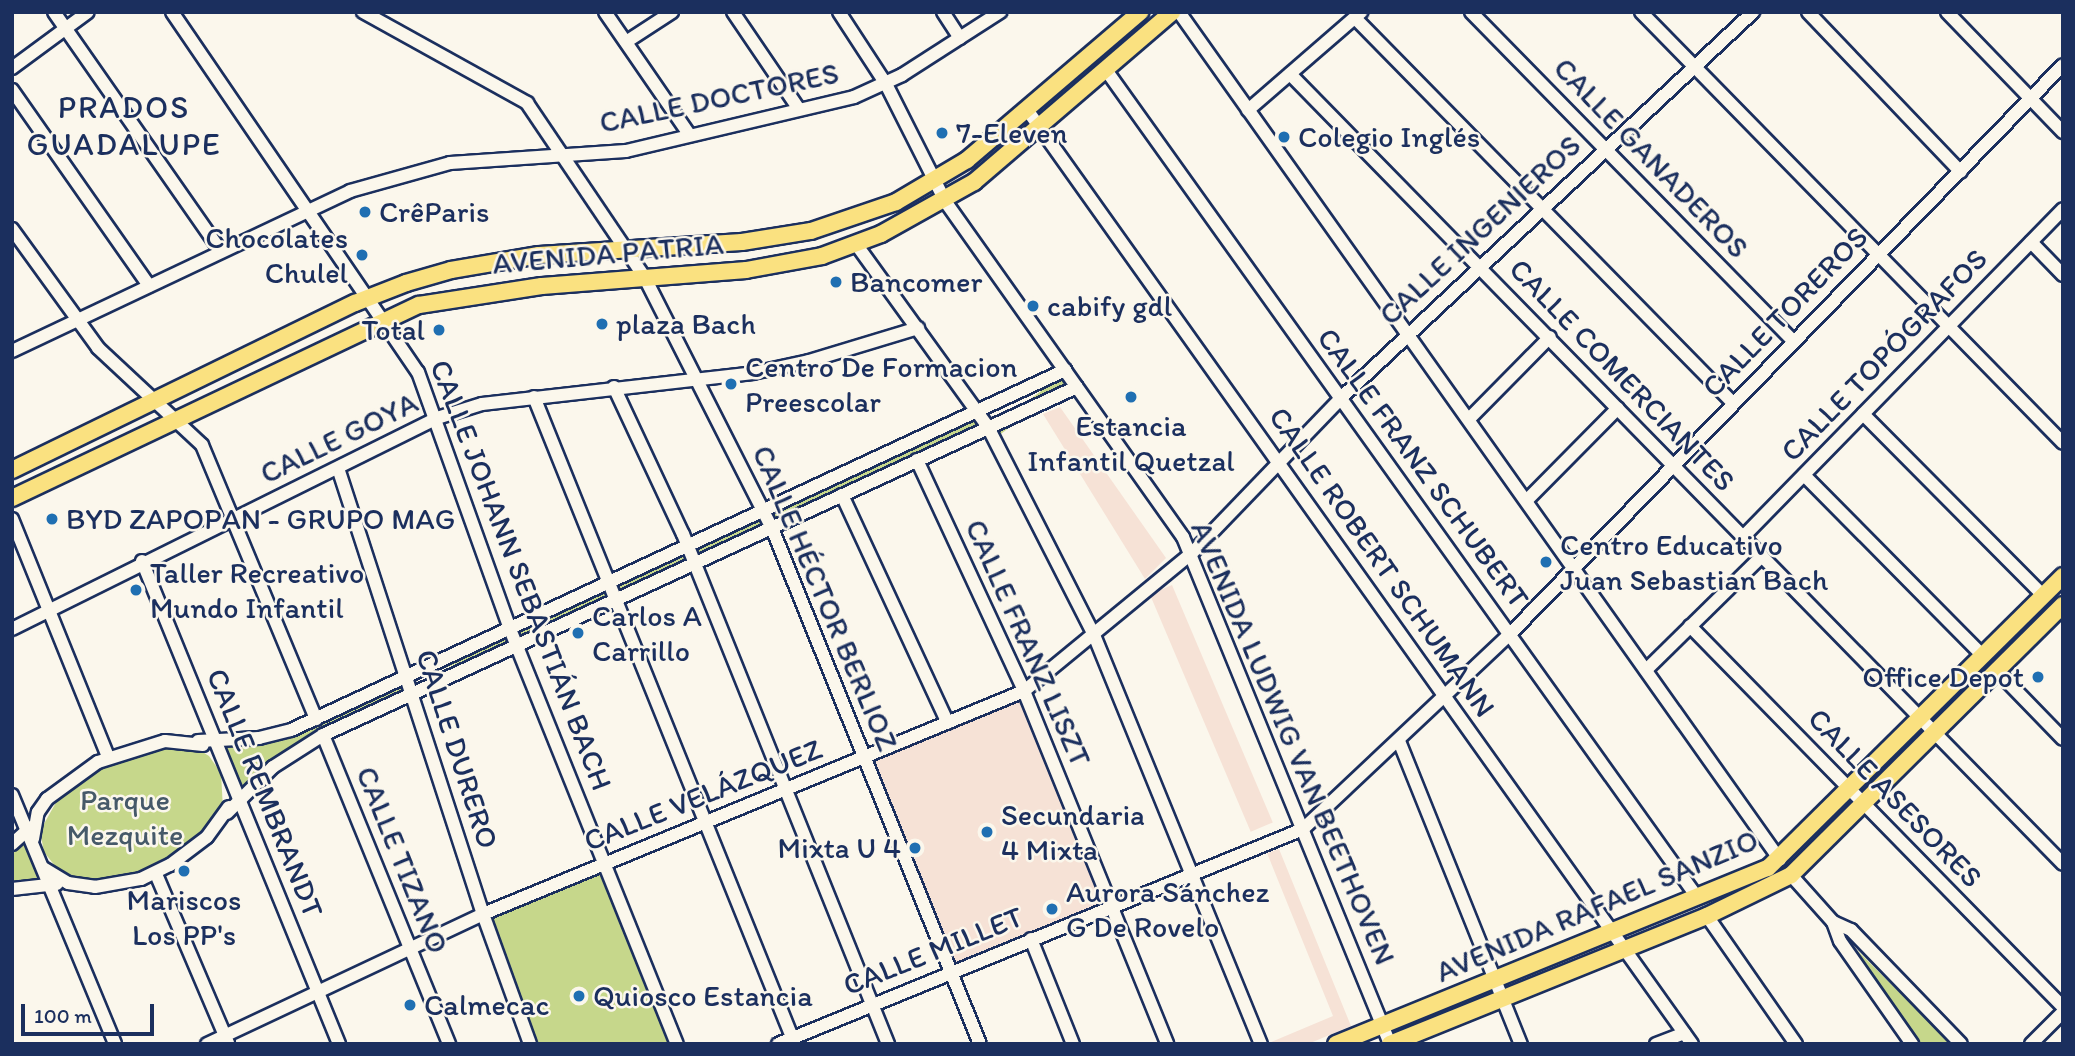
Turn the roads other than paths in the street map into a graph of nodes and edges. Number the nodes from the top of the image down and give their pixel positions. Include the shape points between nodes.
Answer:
1 (54, 12) edge
2 (88, 12) edge
3 (172, 12) edge
4 (363, 12) edge
5 (605, 12) edge
6 (672, 12) edge
7 (733, 12) edge
8 (839, 12) edge
9 (943, 12) edge
10 (1000, 12) edge
11 (1140, 12) edge
12 (1172, 12) edge
13 (1179, 12) edge
14 (1471, 12) edge
15 (1641, 12) edge
16 (1753, 12) edge
17 (1808, 12) edge
18 (1947, 12) edge
19 (1358, 15) edge
20 (65, 27) junction
21 (960, 38) junction
22 (626, 42) junction
23 (2063, 65) edge
24 (1694, 66) junction
25 (12, 68) edge
26 (1106, 70) junction
27 (1290, 74) junction
28 (886, 84) junction
29 (12, 90) edge
30 (2032, 99) junction
31 (799, 109) junction
32 (1248, 110) junction
33 (1028, 111) junction
34 (1040, 127) junction
35 (2063, 132) edge
36 (689, 134) junction
37 (1605, 149) junction
38 (563, 155) junction
39 (1961, 172) junction
40 (935, 182) junction
41 (945, 201) junction
42 (310, 209) junction
43 (1542, 209) junction
44 (2063, 209) edge
45 (12, 229) edge
46 (2031, 242) junction
47 (856, 244) junction
48 (626, 249) junction
49 (221, 251) junction
50 (1878, 253) junction
51 (1480, 266) junction
52 (2063, 275) edge
53 (645, 278) junction
54 (149, 286) junction
55 (368, 297) junction
56 (383, 319) junction
57 (76, 320) junction
58 (1949, 326) junction
59 (918, 328) junction
60 (1409, 333) junction
61 (1550, 337) junction
62 (1793, 341) junction
63 (12, 351) edge
64 (1065, 370) junction
65 (696, 379) junction
66 (614, 387) junction
67 (1077, 387) junction
68 (534, 397) junction
69 (1341, 398) junction
70 (152, 399) junction
71 (1732, 403) junction
72 (1618, 408) junction
73 (978, 411) junction
74 (1863, 414) junction
75 (175, 418) junction
76 (437, 418) junction
77 (1469, 419) junction
78 (988, 428) junction
79 (2063, 443) edge
80 (916, 460) junction
81 (1280, 463) junction
82 (1673, 466) junction
83 (338, 468) junction
84 (12, 470) edge
85 (1804, 475) junction
86 (842, 495) junction
87 (12, 498) edge
88 (1527, 500) junction
89 (765, 511) junction
90 (233, 518) junction
91 (12, 519) edge
92 (772, 528) junction
93 (1743, 537) junction
94 (688, 547) junction
95 (1192, 553) junction
96 (1762, 556) junction
97 (142, 561) junction
98 (695, 563) junction
99 (1574, 567) junction
100 (2063, 576) edge
101 (609, 583) junction
102 (2044, 596) junction
103 (616, 599) junction
104 (2063, 606) edge
105 (50, 609) junction
106 (1690, 626) junction
107 (12, 629) edge
108 (510, 629) junction
109 (1510, 634) junction
110 (1094, 635) junction
111 (517, 645) junction
112 (1983, 656) junction
113 (1646, 670) junction
114 (1998, 672) junction
115 (406, 677) junction
116 (1024, 691) junction
117 (412, 693) junction
118 (1446, 697) junction
119 (316, 719) junction
120 (1922, 719) junction
121 (948, 723) junction
122 (1936, 733) junction
123 (323, 735) junction
124 (2063, 739) edge
125 (214, 740) junction
126 (198, 741) junction
127 (1399, 741) junction
128 (108, 757) junction
129 (866, 757) junction
130 (223, 759) junction
131 (234, 785) junction
132 (786, 789) junction
133 (1850, 790) junction
134 (12, 795) edge
135 (240, 799) junction
136 (1865, 805) junction
137 (227, 813) junction
138 (705, 821) junction
139 (30, 827) junction
140 (1303, 829) junction
141 (12, 844) edge
142 (1780, 860) junction
143 (604, 863) junction
144 (2063, 864) edge
145 (43, 868) junction
146 (156, 874) junction
147 (1192, 875) junction
148 (1791, 875) junction
149 (68, 883) junction
150 (50, 884) junction
151 (12, 889) edge
152 (1697, 898) junction
153 (1112, 907) junction
154 (483, 914) junction
155 (1707, 916) junction
156 (1833, 922) junction
157 (1613, 932) junction
158 (1031, 939) junction
159 (1625, 948) junction
160 (411, 949) junction
161 (950, 972) junction
162 (1495, 979) junction
163 (319, 993) junction
164 (1502, 998) junction
165 (872, 1004) junction
166 (2063, 1009) edge
167 (1382, 1025) junction
168 (1688, 1038) edge
169 (226, 1040) edge
170 (794, 1041) edge
171 (115, 1044) edge
172 (207, 1044) edge
173 (339, 1044) edge
174 (449, 1044) edge
175 (530, 1044) edge
176 (677, 1044) edge
177 (778, 1044) edge
178 (888, 1044) edge
179 (979, 1044) edge
180 (1073, 1044) edge
181 (1167, 1044) edge
182 (1261, 1044) edge
183 (1336, 1044) edge
184 (1390, 1044) edge
185 (1521, 1044) edge
186 (1656, 1044) edge
187 (1796, 1044) edge
188 (1912, 1044) edge
189 (1961, 1044) edge
190 (2031, 1044) edge

1 - 20 street
2 - 20 street
3 - 42 street, CALLE JOHANN SEBASTIÁN BACH
4 - 38 street, CALLE HÉCTOR BERLIOZ via 527,103
5 - 22 street
6 - 22 street
7 - 31 street
8 - 28 street, AVENIDA LUDWIG VAN BEETHOVEN
9 - 21 street
10 - 21 street, CALLE DOCTORES
11 - 33 main road, AVENIDA PATRIA
12 - 26 main road, AVENIDA PATRIA
13 - 32 street
14 - 37 street, CALLE GANADEROS
15 - 24 street
16 - 24 street, CALLE INGENIEROS
17 - 39 street
18 - 30 street
19 - 27 street
19 - 43 street
20 - 25 street
20 - 49 street
21 - 28 street, CALLE DOCTORES
22 - 36 street
23 - 30 street, CALLE TOREROS
24 - 37 street, CALLE INGENIEROS
24 - 50 street
26 - 34 main road, AVENIDA PATRIA
26 - 69 street, CALLE FRANZ SCHUBERT
27 - 32 street
27 - 51 street, CALLE COMERCIANTES
28 - 31 street, CALLE DOCTORES
28 - 40 street, AVENIDA LUDWIG VAN BEETHOVEN
29 - 54 street
30 - 35 street
30 - 39 street, CALLE TOREROS
31 - 36 street, CALLE DOCTORES
32 - 60 street
33 - 34 street, CALLE ROBERT SCHUMANN
33 - 40 main road, AVENIDA PATRIA
34 - 41 main road, AVENIDA PATRIA
34 - 81 street, CALLE ROBERT SCHUMANN
36 - 38 street, CALLE DOCTORES via 626,151
37 - 43 street, CALLE INGENIEROS
37 - 62 street, CALLE GANADEROS
38 - 42 street, CALLE DOCTORES via 450,163 360,187
38 - 48 street, CALLE HÉCTOR BERLIOZ
39 - 50 street, CALLE TOREROS
40 - 41 street, AVENIDA LUDWIG VAN BEETHOVEN
40 - 48 main road, AVENIDA PATRIA via 896,202 811,230 743,242
41 - 47 main road, AVENIDA PATRIA
41 - 64 street, AVENIDA LUDWIG VAN BEETHOVEN
42 - 49 street, CALLE DOCTORES
42 - 55 street, CALLE JOHANN SEBASTIÁN BACH
43 - 51 street, CALLE INGENIEROS
43 - 71 street
44 - 46 street, CALLE TOPÓGRAFOS
45 - 57 street
46 - 52 street
46 - 58 street, CALLE TOPÓGRAFOS
47 - 53 main road, AVENIDA PATRIA via 822,256 746,270
47 - 59 street
48 - 53 street, CALLE HÉCTOR BERLIOZ
48 - 55 main road, AVENIDA PATRIA via 540,255 451,270
49 - 54 street, CALLE DOCTORES
50 - 58 street
50 - 62 street, CALLE TOREROS
51 - 60 street, CALLE INGENIEROS
51 - 61 street, CALLE COMERCIANTES
53 - 56 main road, AVENIDA PATRIA via 452,297
53 - 65 street, CALLE HÉCTOR BERLIOZ
54 - 57 street, CALLE DOCTORES
55 - 56 street, CALLE JOHANN SEBASTIÁN BACH
55 - 70 main road, AVENIDA PATRIA
56 - 75 main road, AVENIDA PATRIA
56 - 76 street, CALLE JOHANN SEBASTIÁN BACH via 418,372
57 - 63 street, CALLE DOCTORES
57 - 70 street via 117,370
58 - 74 street, CALLE TOPÓGRAFOS
58 - 79 street
59 - 65 street, CALLE GOYA via 809,361
59 - 73 street
60 - 69 street, CALLE INGENIEROS
60 - 77 street
61 - 72 street, CALLE COMERCIANTES
61 - 77 street
62 - 71 street, CALLE TOREROS
64 - 67 street, AVENIDA LUDWIG VAN BEETHOVEN
64 - 73 street
65 - 66 street, CALLE GOYA
65 - 89 street, CALLE HÉCTOR BERLIOZ
66 - 68 street, CALLE GOYA
66 - 94 street
67 - 78 street
67 - 95 street, AVENIDA LUDWIG VAN BEETHOVEN
68 - 76 street, CALLE GOYA via 482,404
68 - 101 street
69 - 81 street, CALLE INGENIEROS
69 - 109 street, CALLE FRANZ SCHUBERT
70 - 75 street
70 - 84 main road, AVENIDA PATRIA
71 - 82 street, CALLE TOREROS
72 - 82 street, CALLE COMERCIANTES
72 - 88 street
73 - 78 street
73 - 89 street
74 - 85 street, CALLE TOPÓGRAFOS
74 - 102 street
75 - 87 main road, AVENIDA PATRIA
75 - 90 street via 202,445
76 - 83 street, CALLE GOYA
76 - 108 street, CALLE JOHANN SEBASTIÁN BACH
77 - 88 street
78 - 80 street
78 - 110 street
80 - 86 street
80 - 116 street, CALLE FRANZ LISZT
81 - 95 street, CALLE INGENIEROS
81 - 118 street, CALLE ROBERT SCHUMANN
82 - 93 street, CALLE COMERCIANTES
82 - 99 street, CALLE TOREROS
83 - 90 street, CALLE GOYA
83 - 115 street, CALLE DURERO
85 - 93 street, CALLE TOPÓGRAFOS
85 - 112 street
86 - 92 street
86 - 121 street
88 - 99 street
89 - 92 street, CALLE HÉCTOR BERLIOZ
89 - 94 street
90 - 97 street, CALLE GOYA
90 - 119 street
91 - 105 street
92 - 98 street
92 - 129 street, CALLE HÉCTOR BERLIOZ
93 - 96 street, CALLE COMERCIANTES
94 - 98 street
94 - 101 street
95 - 110 street, CALLE VELÁZQUEZ
95 - 140 street, AVENIDA LUDWIG VAN BEETHOVEN
96 - 106 street
96 - 120 street, CALLE COMERCIANTES
97 - 105 street, CALLE GOYA
97 - 125 street, CALLE REMBRANDT
98 - 103 street
98 - 132 street
99 - 109 street, CALLE TOREROS
99 - 113 street
100 - 102 main road, AVENIDA RAFAEL SANZIO
101 - 103 street
101 - 108 street
102 - 112 main road, AVENIDA RAFAEL SANZIO
103 - 111 street
103 - 138 street
104 - 114 main road, AVENIDA RAFAEL SANZIO
105 - 107 street, CALLE GOYA
105 - 128 street
106 - 113 street
106 - 133 street, CALLE ASESORES
108 - 111 street, CALLE JOHANN SEBASTIÁN BACH
108 - 115 street
109 - 118 street, CALLE TOREROS
109 - 152 street, CALLE FRANZ SCHUBERT
110 - 116 street, CALLE VELÁZQUEZ
110 - 147 street
111 - 117 street
111 - 143 street, CALLE JOHANN SEBASTIÁN BACH
112 - 120 main road, AVENIDA RAFAEL SANZIO
113 - 142 street
114 - 122 main road, AVENIDA RAFAEL SANZIO
114 - 124 street
115 - 117 street, CALLE DURERO
115 - 119 street
116 - 121 street, CALLE VELÁZQUEZ
116 - 153 street, CALLE FRANZ LISZT
117 - 123 street
117 - 154 street, CALLE DURERO
118 - 127 street, CALLE TOREROS
118 - 157 street, CALLE ROBERT SCHUMANN
119 - 125 street via 276,734
120 - 122 street, CALLE COMERCIANTES
120 - 133 main road, AVENIDA RAFAEL SANZIO
121 - 129 street, CALLE VELÁZQUEZ
122 - 136 main road, AVENIDA RAFAEL SANZIO
122 - 144 street, CALLE COMERCIANTES
123 - 135 street via 286,756
123 - 160 street, CALLE TIZANO
125 - 126 street
125 - 130 street, CALLE REMBRANDT
126 - 128 street via 149,744
126 - 130 street
127 - 140 street, CALLE TOREROS
127 - 162 street
128 - 139 street via 60,788
129 - 132 street, CALLE VELÁZQUEZ
129 - 161 street, CALLE HÉCTOR BERLIOZ
130 - 131 street, CALLE REMBRANDT
131 - 135 street, CALLE REMBRANDT
131 - 137 street
132 - 138 street, CALLE VELÁZQUEZ
132 - 165 street
133 - 136 street, CALLE ASESORES
133 - 142 main road, AVENIDA RAFAEL SANZIO
134 - 139 street
135 - 137 street
135 - 163 street, CALLE REMBRANDT
136 - 148 main road, AVENIDA RAFAEL SANZIO
136 - 166 street, CALLE ASESORES
137 - 146 street via 207,837
138 - 143 street, CALLE VELÁZQUEZ
138 - 170 street
139 - 141 street
139 - 145 street
140 - 147 street, CALLE MILLET
140 - 167 street, AVENIDA LUDWIG VAN BEETHOVEN
142 - 152 main road, AVENIDA RAFAEL SANZIO
143 - 154 street, CALLE VELÁZQUEZ
143 - 176 street, CALLE JOHANN SEBASTIÁN BACH
145 - 149 street
145 - 150 street
146 - 149 street via 110,887
146 - 169 street
147 - 153 street, CALLE MILLET
147 - 182 street
148 - 155 main road, AVENIDA RAFAEL SANZIO
148 - 156 street
149 - 150 street
150 - 151 street
150 - 171 street
152 - 157 main road, AVENIDA RAFAEL SANZIO
153 - 158 street, CALLE MILLET
153 - 181 street, CALLE FRANZ LISZT
154 - 160 street, CALLE VELÁZQUEZ
154 - 175 street, CALLE DURERO
155 - 159 main road, AVENIDA RAFAEL SANZIO
155 - 187 street
156 - 188 street via 1840,942
156 - 189 street via 1851,930
157 - 159 street, CALLE ROBERT SCHUMANN
157 - 162 main road, AVENIDA RAFAEL SANZIO
158 - 161 street, CALLE MILLET
158 - 180 street
159 - 164 main road, AVENIDA RAFAEL SANZIO
159 - 168 street, CALLE ROBERT SCHUMANN
160 - 163 street, CALLE VELÁZQUEZ
160 - 174 street, CALLE TIZANO
161 - 165 street, CALLE MILLET
161 - 179 street, CALLE HÉCTOR BERLIOZ
162 - 164 street
162 - 167 main road, AVENIDA RAFAEL SANZIO
163 - 169 street, CALLE VELÁZQUEZ
163 - 173 street, CALLE REMBRANDT
164 - 184 main road, AVENIDA RAFAEL SANZIO
164 - 185 street
165 - 170 street, CALLE MILLET
165 - 178 street
166 - 190 street
167 - 183 main road, AVENIDA RAFAEL SANZIO
167 - 184 street, AVENIDA LUDWIG VAN BEETHOVEN
168 - 186 street
169 - 172 street, CALLE VELÁZQUEZ
170 - 177 street, CALLE MILLET

